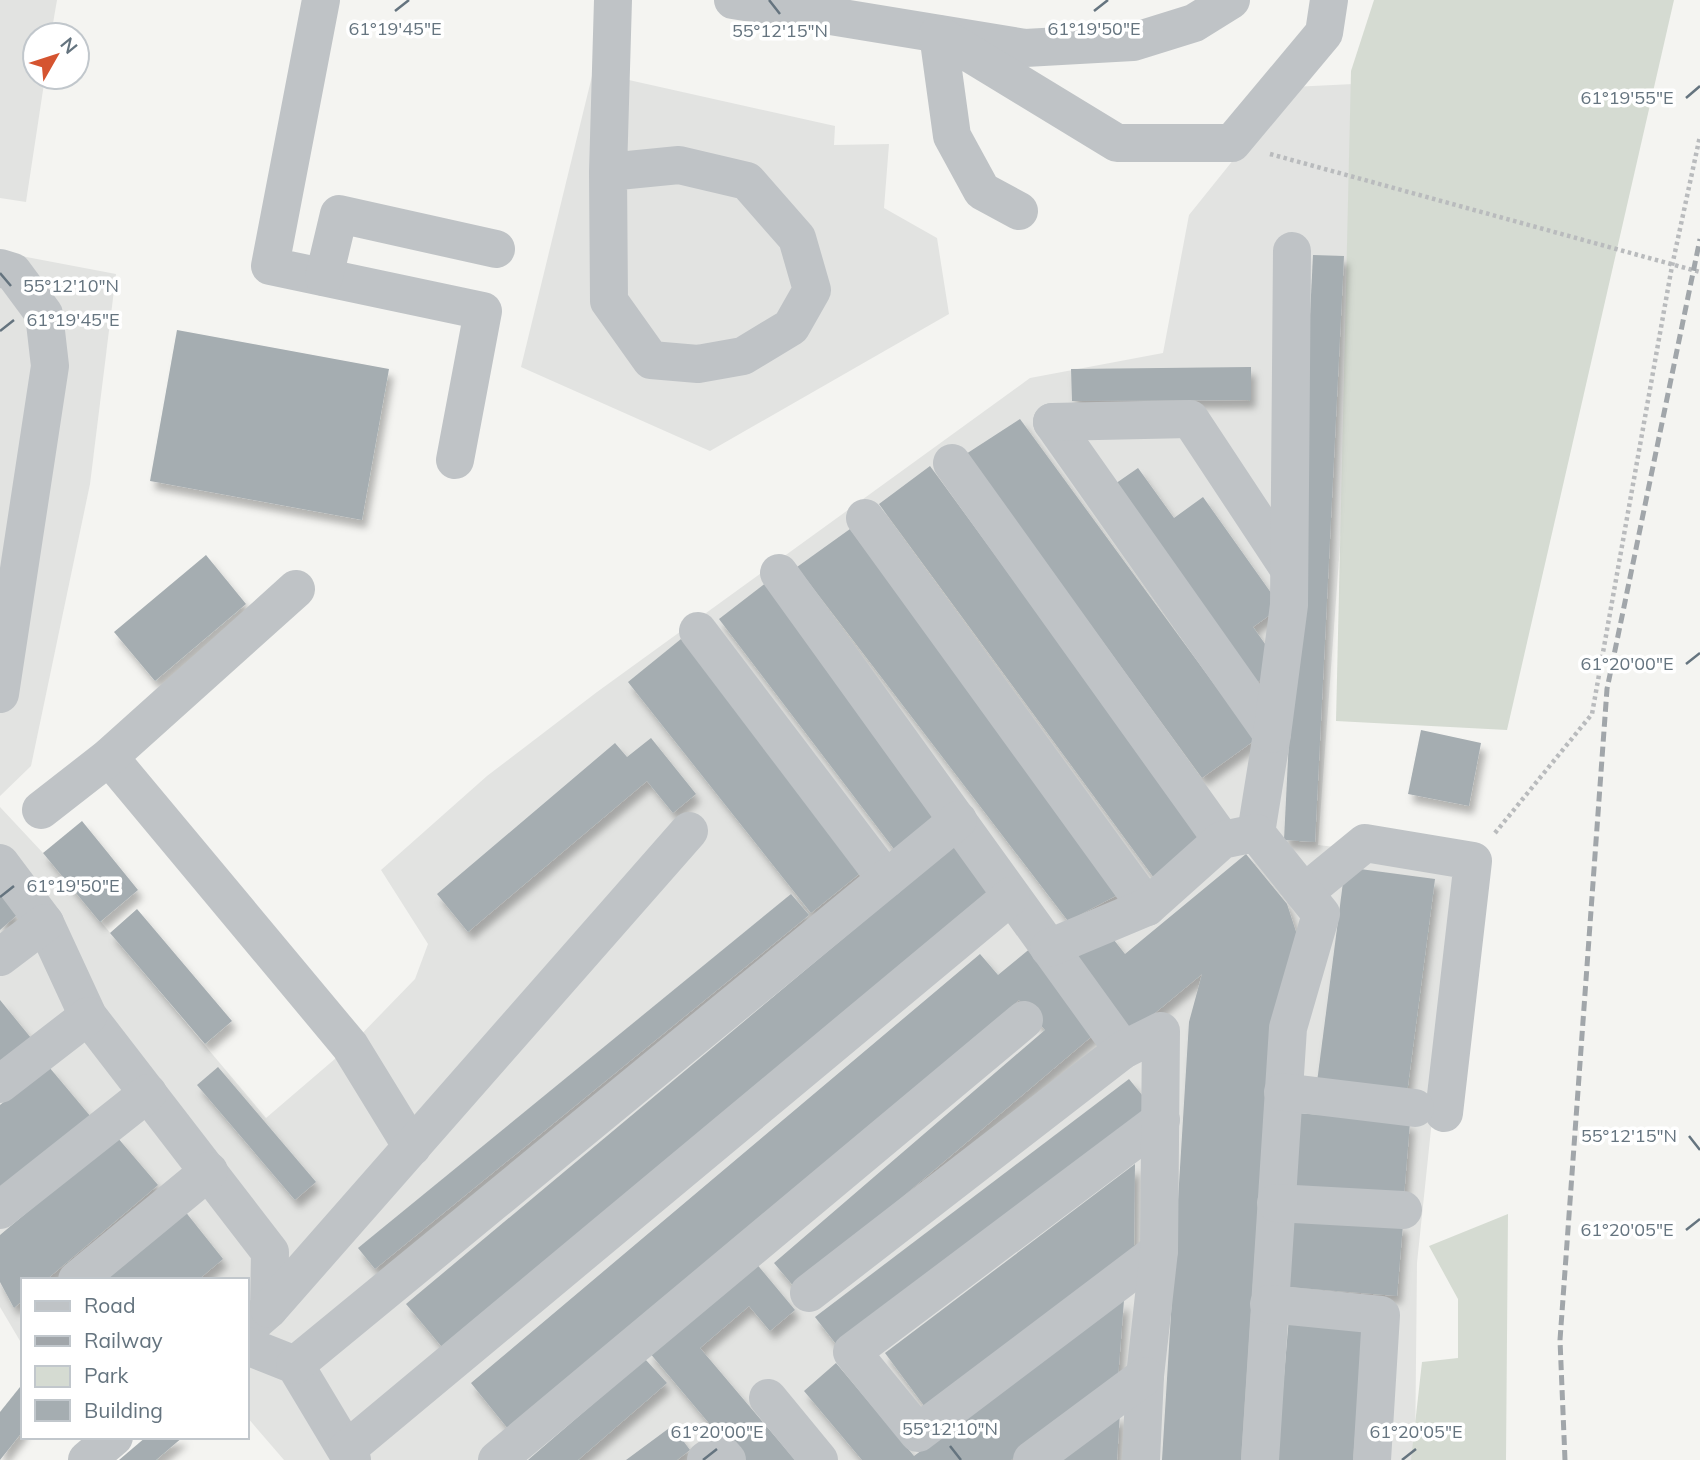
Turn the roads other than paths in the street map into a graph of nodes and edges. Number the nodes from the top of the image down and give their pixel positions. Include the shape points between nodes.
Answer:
1 (321, 0) edge
2 (613, 0) edge
3 (733, 0) edge
4 (1231, 0) edge
5 (1329, 0) edge
6 (938, 34) junction
7 (608, 172) junction
8 (1019, 211) dead end
9 (496, 249) dead end
10 (1292, 251) dead end
11 (0, 268) edge
12 (324, 277) junction
13 (455, 460) dead end
14 (952, 463) dead end
15 (865, 519) dead end
16 (1289, 569) junction
17 (779, 573) dead end
18 (296, 589) dead end
19 (698, 631) dead end
20 (0, 695) edge
21 (1272, 734) junction
22 (109, 757) junction
23 (41, 810) dead end
24 (958, 820) junction
25 (689, 831) dead end
26 (1239, 836) junction
27 (0, 863) edge
28 (886, 879) junction
29 (1304, 892) junction
30 (1012, 896) junction
31 (1147, 907) junction
32 (45, 923) junction
33 (1049, 948) junction
34 (0, 957) edge
35 (88, 1016) junction
36 (1024, 1020) dead end
37 (1123, 1050) junction
38 (0, 1084) edge
39 (1283, 1092) junction
40 (148, 1093) junction
41 (1161, 1120) junction
42 (412, 1147) junction
43 (209, 1171) junction
44 (1276, 1203) junction
45 (0, 1210) edge
46 (1403, 1210) dead end
47 (1159, 1251) junction
48 (79, 1278) edge
49 (809, 1293) dead end
50 (1269, 1304) junction
51 (258, 1319) edge
52 (248, 1346) edge
53 (295, 1365) junction
54 (1145, 1376) junction
55 (768, 1398) dead end
56 (112, 1439) edge
57 (349, 1454) edge
58 (86, 1460) edge
59 (497, 1460) edge
60 (706, 1460) edge
61 (727, 1460) edge
62 (819, 1460) edge
63 (1032, 1460) edge
64 (1140, 1460) edge
65 (1260, 1460) edge
66 (1372, 1460) edge

1 - 12 lane via 270,265
2 - 7 lane
3 - 6 lane
4 - 6 lane via 1194,23 1133,42 1025,48
5 - 6 lane via 1324,33 1232,143 1117,143
6 - 8 lane via 952,136 982,191
7 - 7 lane via 609,301 651,360 698,364 743,356 791,327 812,290 807,269 797,238 747,181 679,165
9 - 12 lane via 339,214
10 - 16 lane
11 - 20 lane via 13,272 44,314 50,366
12 - 13 lane via 483,311
14 - 26 lane
15 - 31 lane
16 - 21 lane via 1289,605
16 - 21 lane via 1190,419 1052,422
17 - 24 lane
18 - 22 lane
19 - 28 lane
21 - 26 lane
22 - 23 lane
22 - 42 lane via 350,1046
24 - 28 lane
24 - 30 lane
25 - 42 lane
26 - 29 lane
26 - 31 lane
27 - 32 lane
28 - 53 lane
29 - 39 lane via 1321,914 1288,1027
29 - 39 lane via 1365,843 1473,861 1429,1111
30 - 33 lane
30 - 57 lane
31 - 33 lane
32 - 34 lane
32 - 35 lane
33 - 37 lane
35 - 38 lane
35 - 40 lane
36 - 59 lane
37 - 41 lane via 1161,1031
37 - 49 lane
39 - 44 lane
40 - 43 lane
40 - 45 lane
41 - 47 lane
41 - 47 lane via 852,1352 918,1433
42 - 51 lane
43 - 48 lane
43 - 51 lane via 270,1251
44 - 46 lane
44 - 50 lane
47 - 54 lane
50 - 65 lane
50 - 66 lane via 1381,1315
52 - 53 lane
53 - 57 lane
54 - 63 lane
54 - 64 lane
55 - 62 lane
56 - 58 lane
60 - 61 lane via 719,1451

